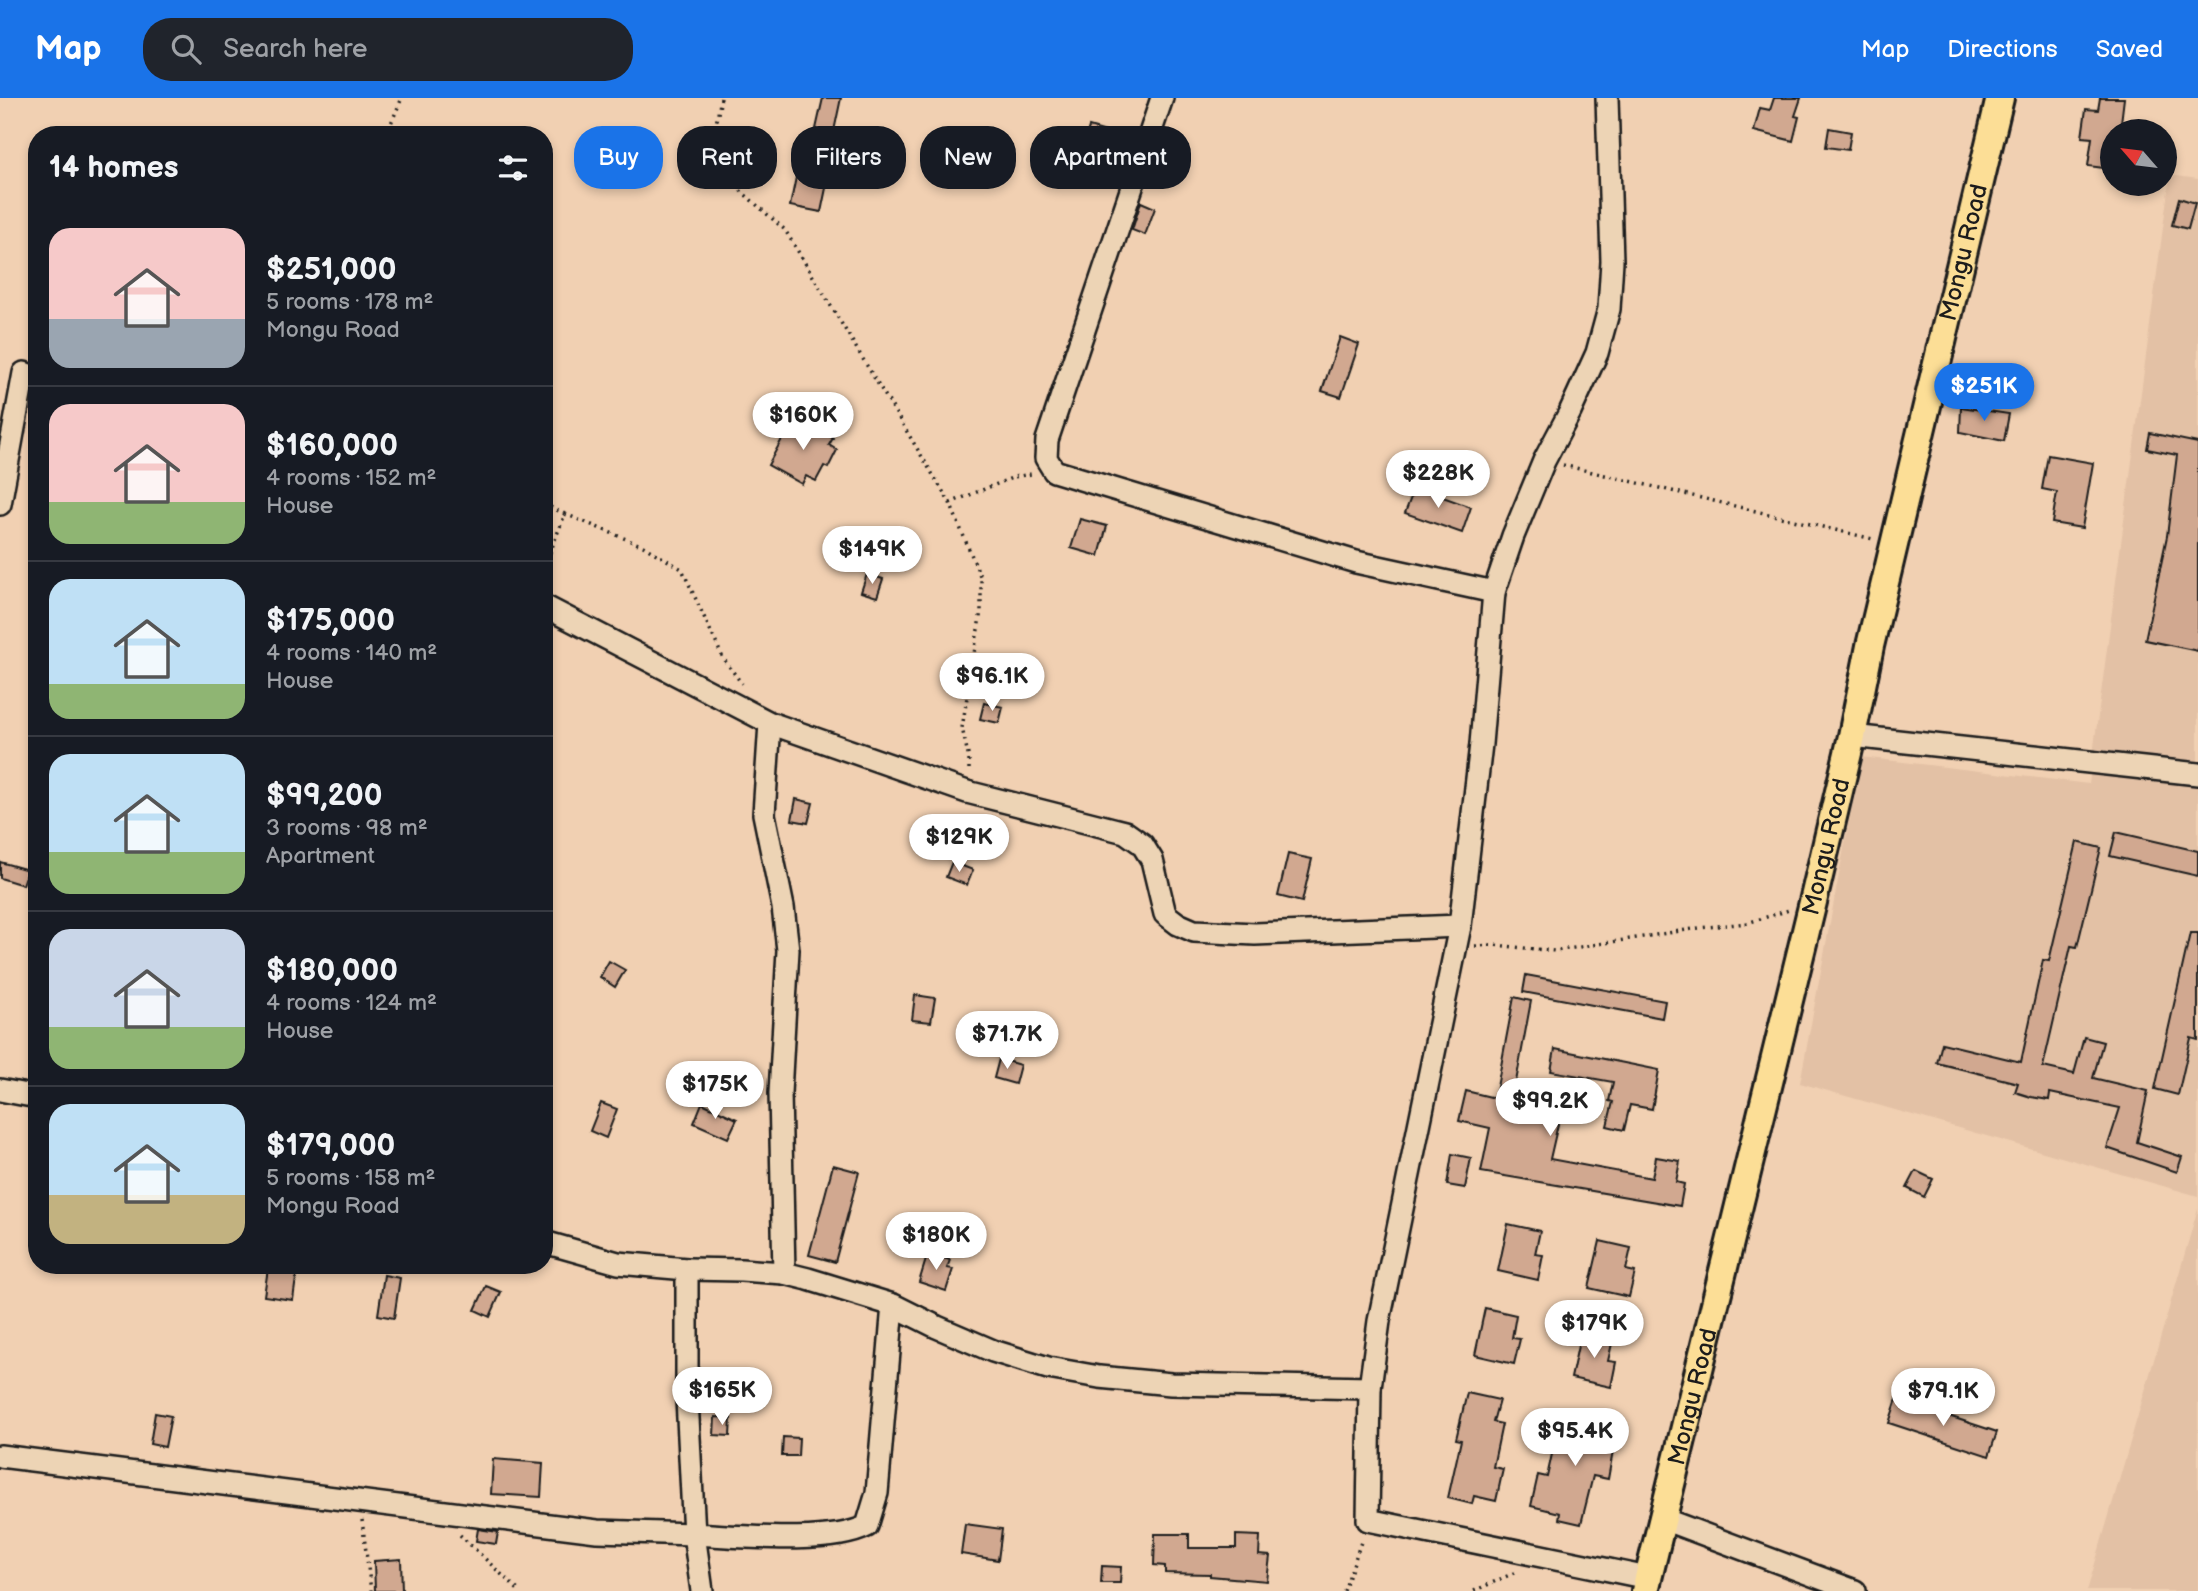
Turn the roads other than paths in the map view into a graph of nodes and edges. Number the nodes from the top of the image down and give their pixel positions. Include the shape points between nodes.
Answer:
1 (1162, 98) edge
2 (1607, 98) edge
3 (2000, 98) edge
4 (28, 375) edge
5 (0, 504) edge
6 (1494, 593) junction
7 (553, 611) edge
8 (770, 723) junction
9 (1852, 736) junction
10 (2198, 774) edge
11 (1460, 926) junction
12 (0, 1090) edge
13 (28, 1095) edge
14 (553, 1245) edge
15 (687, 1269) junction
16 (784, 1273) junction
17 (894, 1305) junction
18 (1370, 1388) junction
19 (0, 1456) edge
20 (1663, 1519) junction
21 (694, 1534) junction
22 (1647, 1584) edge
23 (702, 1591) edge
24 (1855, 1591) edge

1 - 6 street via 1047,440 1046,458 1054,471 1356,562
2 - 6 street via 1609,309 1597,353 1544,461
3 - 9 main road, Mongu Road
4 - 5 street via 24,373
6 - 11 street
7 - 8 street
8 - 11 street via 967,792 1125,832 1152,860 1165,914 1194,931 1255,934
8 - 16 street via 764,814 788,950 780,1093
9 - 10 street
9 - 20 main road, Mongu Road
11 - 18 street
12 - 13 street
14 - 15 street via 618,1263
15 - 16 street
15 - 21 street
16 - 17 street
17 - 18 street via 993,1350 1086,1375 1171,1384
17 - 21 street via 877,1493 867,1526 813,1536
18 - 22 street via 1368,1520 1549,1557
19 - 21 street via 597,1531
20 - 22 main road, Mongu Road
20 - 24 street
21 - 23 street

